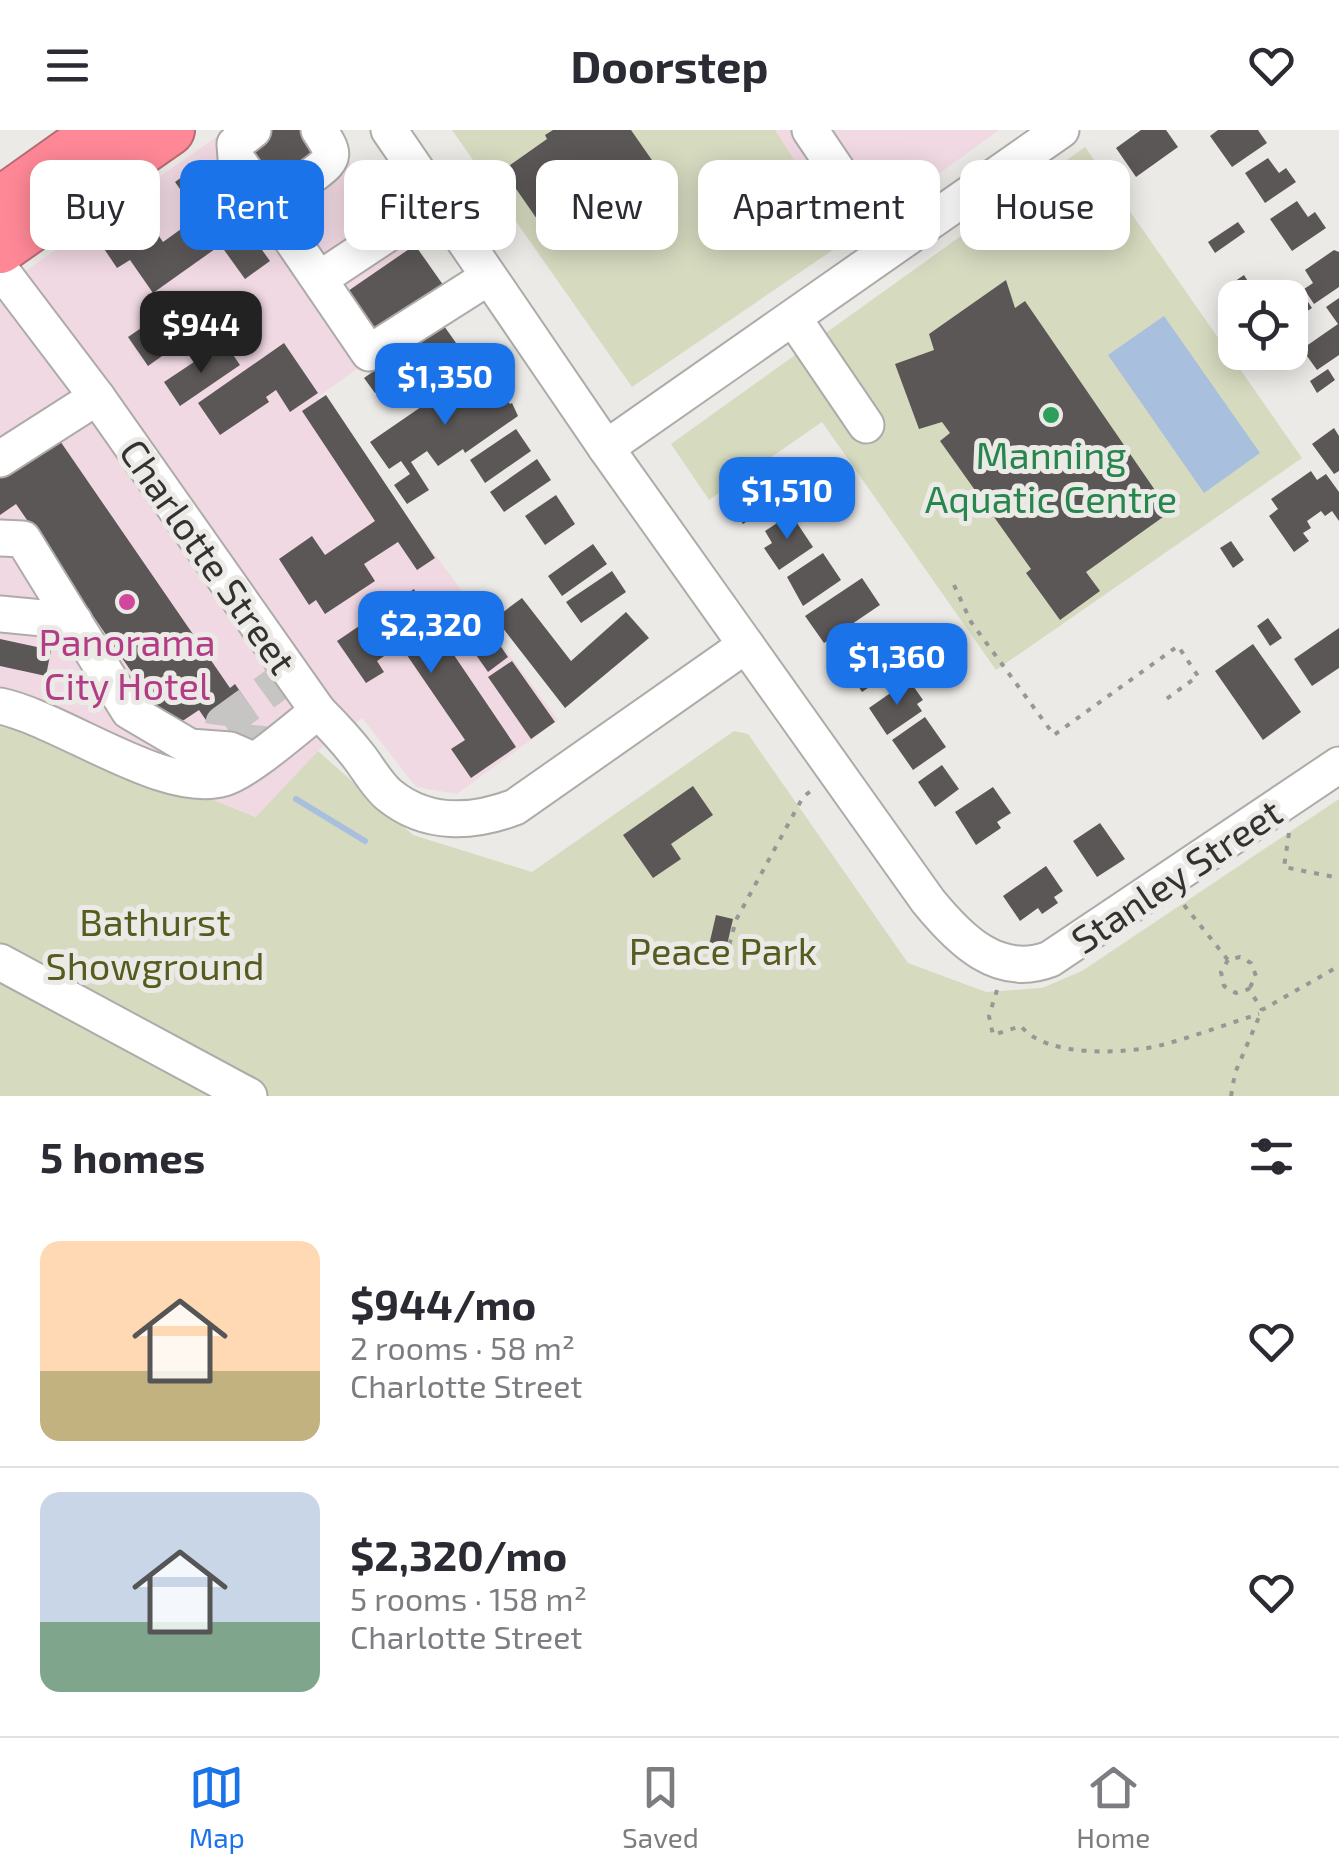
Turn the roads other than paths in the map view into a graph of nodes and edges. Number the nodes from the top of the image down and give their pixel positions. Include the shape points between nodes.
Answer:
1 (104, 130) edge
2 (169, 130) edge
3 (253, 130) edge
4 (319, 130) edge
5 (389, 130) edge
6 (810, 130) edge
7 (1046, 134) edge
8 (410, 160) edge
9 (830, 160) edge
10 (324, 166) edge
11 (0, 203) edge
12 (940, 212) edge
13 (0, 248) edge
14 (363, 250) edge
15 (470, 250) edge
16 (889, 250) edge
17 (0, 269) edge
18 (321, 278) junction
19 (488, 278) junction
20 (794, 318) junction
21 (97, 397) junction
22 (866, 425) dead end
23 (606, 448) junction
24 (0, 459) edge
25 (0, 538) edge
26 (0, 614) edge
27 (74, 621) junction
28 (746, 645) junction
29 (0, 706) edge
30 (318, 712) junction
31 (253, 760) junction
32 (1339, 765) edge
33 (0, 962) edge
34 (249, 1096) edge

1 - 11 highway
2 - 13 highway
3 - 18 street via 235,144 236,158
4 - 10 street via 330,147
5 - 8 street
6 - 9 street
7 - 12 street
14 - 18 street
15 - 19 street
16 - 20 street
17 - 21 street, Charlotte Street
18 - 19 street via 369,353
19 - 23 street
20 - 22 street
20 - 23 street
21 - 24 street
21 - 30 street, Charlotte Street
23 - 28 street
25 - 27 street via 22,539
26 - 27 street
27 - 31 street via 129,711 190,747 230,750
28 - 30 street, Charlotte Street via 515,807 484,818 422,814 388,794
28 - 32 street, Stanley Street via 945,922 1005,964 1050,959
29 - 31 street via 164,775 225,778
30 - 31 street
33 - 34 street

